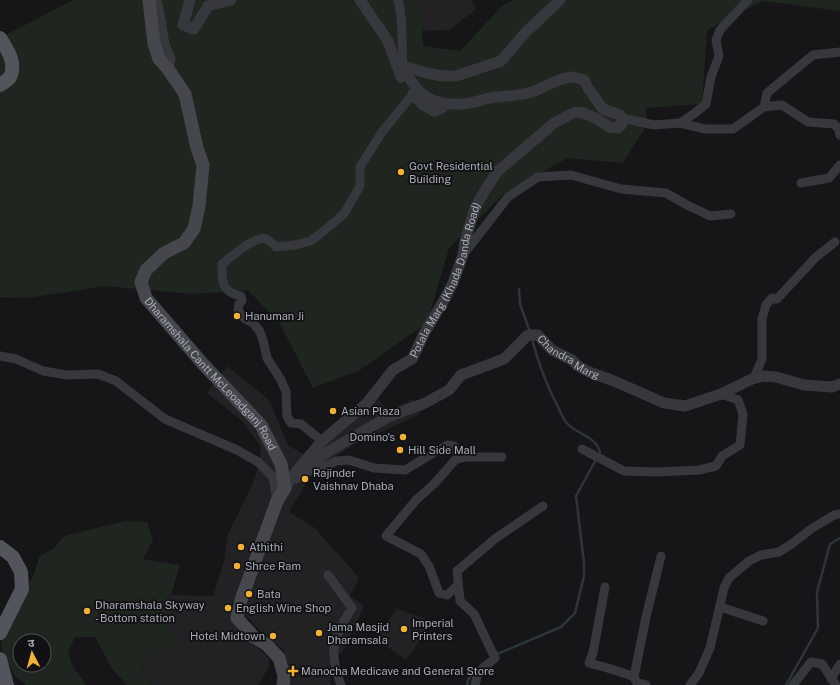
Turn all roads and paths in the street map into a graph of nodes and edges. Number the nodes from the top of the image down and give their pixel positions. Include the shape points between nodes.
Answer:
1 (149, 0) edge
2 (156, 0) edge
3 (190, 0) edge
4 (231, 0) edge
5 (360, 0) edge
6 (398, 0) edge
7 (560, 0) edge
8 (748, 0) edge
9 (0, 38) edge
10 (840, 52) edge
11 (403, 66) junction
12 (168, 68) junction
13 (0, 85) edge
14 (413, 94) junction
15 (445, 104) junction
16 (764, 107) junction
17 (622, 118) junction
18 (680, 123) junction
19 (840, 135) edge
20 (840, 165) edge
21 (801, 183) dead end
22 (730, 214) dead end
23 (835, 242) dead end
24 (463, 255) junction
25 (0, 356) edge
26 (754, 378) junction
27 (840, 384) edge
28 (721, 394) junction
29 (322, 441) junction
30 (582, 449) dead end
31 (502, 457) dead end
32 (460, 458) junction
33 (308, 470) junction
34 (285, 488) junction
35 (277, 501) junction
36 (543, 506) dead end
37 (840, 514) edge
38 (0, 547) edge
39 (661, 556) dead end
40 (328, 575) dead end
41 (458, 586) junction
42 (605, 587) dead end
43 (720, 607) junction
44 (763, 621) dead end
45 (0, 633) edge
46 (0, 659) edge
47 (840, 664) edge
48 (634, 677) junction
49 (833, 682) edge
50 (7, 685) edge
51 (283, 685) edge
52 (341, 685) edge
53 (475, 685) edge
54 (646, 685) edge
55 (690, 685) edge
56 (793, 685) edge

1 - 12 main road, Dharamshala Cantt McLeoadganj Road via 154,44 159,59
2 - 12 street via 164,45 170,59
3 - 4 street via 183,24 194,29 208,6
5 - 14 street via 388,41 404,83
6 - 11 street via 402,13
7 - 11 street via 500,61 456,76 426,74
8 - 18 street via 720,30 716,40 719,56 711,77 706,104
9 - 13 main road via 10,53 12,65 10,77
10 - 16 street via 813,55 767,93
11 - 15 street via 410,80 425,97
12 - 34 main road, Dharamshala Cantt McLeoadganj Road via 185,94 203,165 199,206 194,229 184,243 164,253 146,270 141,282 146,298 203,364 261,425 281,464
14 - 15 street via 423,105 434,111
14 - 29 street via 382,132 360,167 360,186 344,214 333,224 310,240 295,245 276,247 265,238 260,239 247,244 222,264 226,290 241,296 242,301 238,310 259,330 264,340 267,358 286,392 287,416 291,423 302,424
15 - 17 street via 462,104 527,94 573,77 584,80 603,109
16 - 18 street via 733,129 705,129
16 - 19 street via 782,105 808,122 834,124
17 - 18 street via 654,125
17 - 24 street, Potala Marg (Khada Danda Road) via 622,124 618,128 609,127 584,113 575,112 554,123 497,172 475,208
20 - 21 street via 829,178
22 - 24 street via 710,216 666,193 621,189 571,175 538,177 508,197
23 - 26 street via 816,257 777,299 772,298 766,305 762,319 762,358
24 - 29 street, Potala Marg (Khada Danda Road) via 446,296 412,359 394,370 367,403
25 - 35 street via 16,359 44,371 67,375 98,374 116,381 165,419 237,450 258,462 273,477
26 - 27 street, Chandra Marg via 776,377 804,386 832,387
26 - 28 street, Chandra Marg
28 - 30 street via 738,400 743,414 740,445 722,456 716,466 699,470 624,471
28 - 33 street, Chandra Marg via 685,406 664,403 588,372 533,335 504,359 461,375 449,390 423,404 390,416 329,451
29 - 34 street, Potala Marg (Khada Danda Road)
31 - 32 street
32 - 33 street via 454,446 447,445 405,470 374,468 349,460 336,461 315,472
32 - 41 street via 456,459 416,500 386,536 421,554 429,566 439,593 447,595
33 - 34 street, Chandra Marg
34 - 35 main road
35 - 51 main road via 241,600 237,618 254,637 280,658
36 - 41 street via 496,538 456,571
37 - 43 street via 811,529 779,552 761,555 749,561 729,578
38 - 45 main road via 13,557 21,572 22,588
39 - 48 street
40 - 52 street via 352,608 339,632 333,657
41 - 53 street via 460,601 474,614 495,658 478,672
42 - 48 street via 589,663
43 - 44 street
43 - 55 street via 710,648
46 - 50 main road
47 - 49 street
48 - 54 street via 636,683
49 - 56 street via 822,664 811,662

